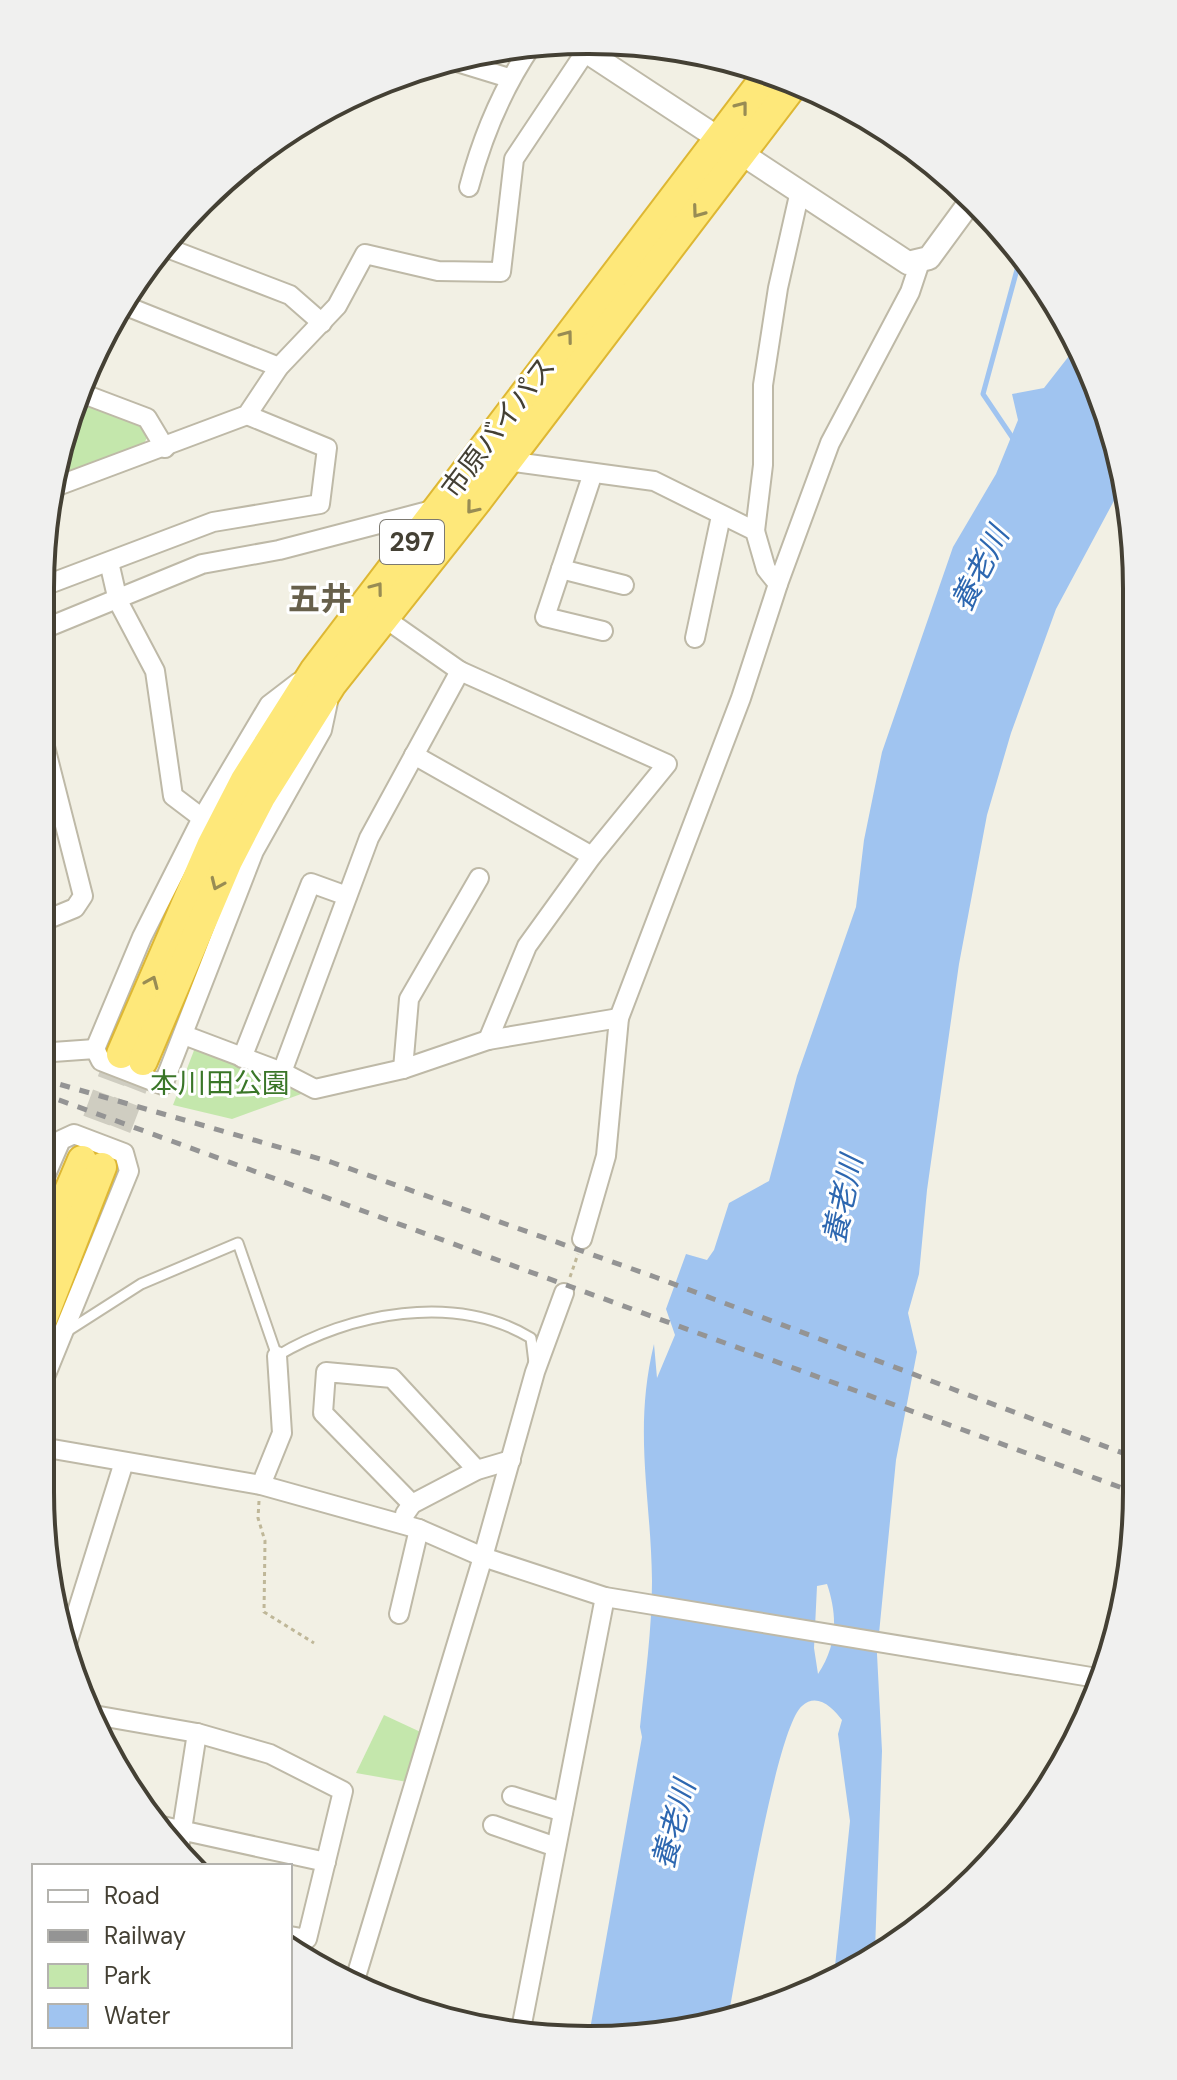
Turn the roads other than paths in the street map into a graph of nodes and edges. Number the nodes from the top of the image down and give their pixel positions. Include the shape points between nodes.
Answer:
1 (574, 54) edge
2 (592, 54) edge
3 (523, 59) edge
4 (472, 67) edge
5 (509, 78) junction
6 (763, 83) edge
7 (786, 92) edge
8 (731, 144) junction
9 (469, 187) dead end
10 (800, 191) junction
11 (965, 210) edge
12 (174, 251) edge
13 (920, 262) junction
14 (133, 309) edge
15 (322, 323) junction
16 (279, 367) junction
17 (90, 396) edge
18 (247, 415) junction
19 (165, 448) junction
20 (507, 461) junction
21 (593, 473) junction
22 (64, 484) edge
23 (436, 509) junction
24 (721, 516) junction
25 (755, 531) junction
26 (109, 562) junction
27 (561, 569) junction
28 (54, 582) edge
29 (778, 584) junction
30 (624, 585) dead end
31 (118, 601) junction
32 (383, 617) junction
33 (54, 625) edge
34 (603, 631) dead end
35 (695, 638) dead end
36 (460, 671) junction
37 (323, 678) junction
38 (414, 755) junction
39 (54, 788) edge
40 (202, 818) junction
41 (592, 856) junction
42 (479, 878) dead end
43 (347, 896) junction
44 (54, 917) edge
45 (619, 1018) junction
46 (184, 1035) junction
47 (488, 1040) junction
48 (54, 1052) edge
49 (120, 1054) junction
50 (242, 1058) junction
51 (403, 1069) junction
52 (282, 1072) junction
53 (54, 1156) edge
54 (54, 1233) edge
55 (582, 1239) road end
56 (565, 1289) road end
57 (54, 1322) edge
58 (54, 1326) edge
59 (54, 1329) edge
60 (277, 1356) junction
61 (535, 1372) junction
62 (54, 1449) edge
63 (511, 1460) junction
64 (124, 1462) junction
65 (477, 1470) junction
66 (261, 1485) junction
67 (412, 1504) junction
68 (399, 1522) junction
69 (419, 1529) junction
70 (483, 1557) junction
71 (605, 1597) junction
72 (399, 1614) dead end
73 (72, 1629) edge
74 (1090, 1677) edge
75 (104, 1717) edge
76 (197, 1733) junction
77 (512, 1796) dead end
78 (563, 1812) junction
79 (493, 1825) dead end
80 (173, 1827) edge
81 (182, 1829) junction
82 (181, 1837) edge
83 (556, 1847) junction
84 (326, 1862) junction
85 (293, 1936) edge
86 (357, 1973) edge
87 (522, 2021) edge

1 - 15 street via 514,159 501,272 438,271 365,254
2 - 8 street
3 - 5 street
4 - 5 street
5 - 9 street via 482,137
8 -> 6 highway, 市原バイパス / 297
7 - 8 highway, 市原バイパス / 297
8 - 10 street
8 -> 20 highway, 市原バイパス / 297
23 -> 8 highway, 市原バイパス / 297
10 - 13 street via 897,258
10 - 25 street via 763,385 763,465
11 - 13 street via 929,258
12 - 15 street via 290,295
13 - 29 street via 910,292 830,443
14 - 16 street
15 - 16 street
16 - 18 street
17 - 19 street via 147,418
18 - 19 street
18 - 26 street via 327,448 320,504 213,522
19 - 22 street
20 - 21 street
20 -> 32 highway, 市原バイパス / 297
21 - 24 street via 654,481
21 - 27 street
23 - 31 street via 202,564
37 -> 23 highway, 市原バイパス / 297
24 - 25 street
24 - 35 street
25 - 29 street via 766,569
26 - 28 street
26 - 31 street
27 - 30 street
27 - 34 street via 545,617
29 - 45 street via 741,698
31 - 33 street
31 - 40 street via 155,671 173,796
32 - 36 street
32 - 37 highway, 市原バイパス / 297
36 - 38 street
36 - 41 street via 667,764
37 - 40 street via 269,705
37 - 46 street via 322,730 254,851
37 - 49 highway, 市原バイパス / 297 via 245,780
38 - 41 street
38 - 43 street via 369,838
39 - 44 street via 83,896 75,908
40 - 49 street via 142,937
41 - 47 street via 527,946
42 - 51 street via 409,999
43 - 50 street via 311,883
43 - 52 street
45 - 47 street
45 - 55 street via 606,1156
46 - 49 street via 163,1085 101,1061
46 - 50 street
47 - 51 street
48 - 49 street
50 - 52 street
51 - 52 street via 315,1089
53 - 58 street via 61,1140 74,1134 124,1153 129,1171
54 - 57 highway via 92,1163
56 - 61 street
59 - 60 lane via 238,1243
60 - 61 lane via 310,1336 372,1317 446,1314 490,1320 531,1338
60 - 66 street via 282,1433
61 - 63 street
62 - 64 street
63 - 65 street
63 - 70 street
64 - 66 street
64 - 73 street
65 - 67 street
65 - 67 street via 392,1378 326,1372 323,1413
66 - 68 street
67 - 68 street
68 - 69 street
69 - 70 street
69 - 72 street
70 - 71 street
70 - 86 street
71 - 74 street
71 - 78 street
75 - 76 street
76 - 81 street
76 - 84 street via 270,1754 343,1791
77 - 78 street
78 - 83 street
79 - 83 street
80 - 81 street
81 - 82 street
81 - 84 street
83 - 87 street
84 - 85 street via 307,1939

